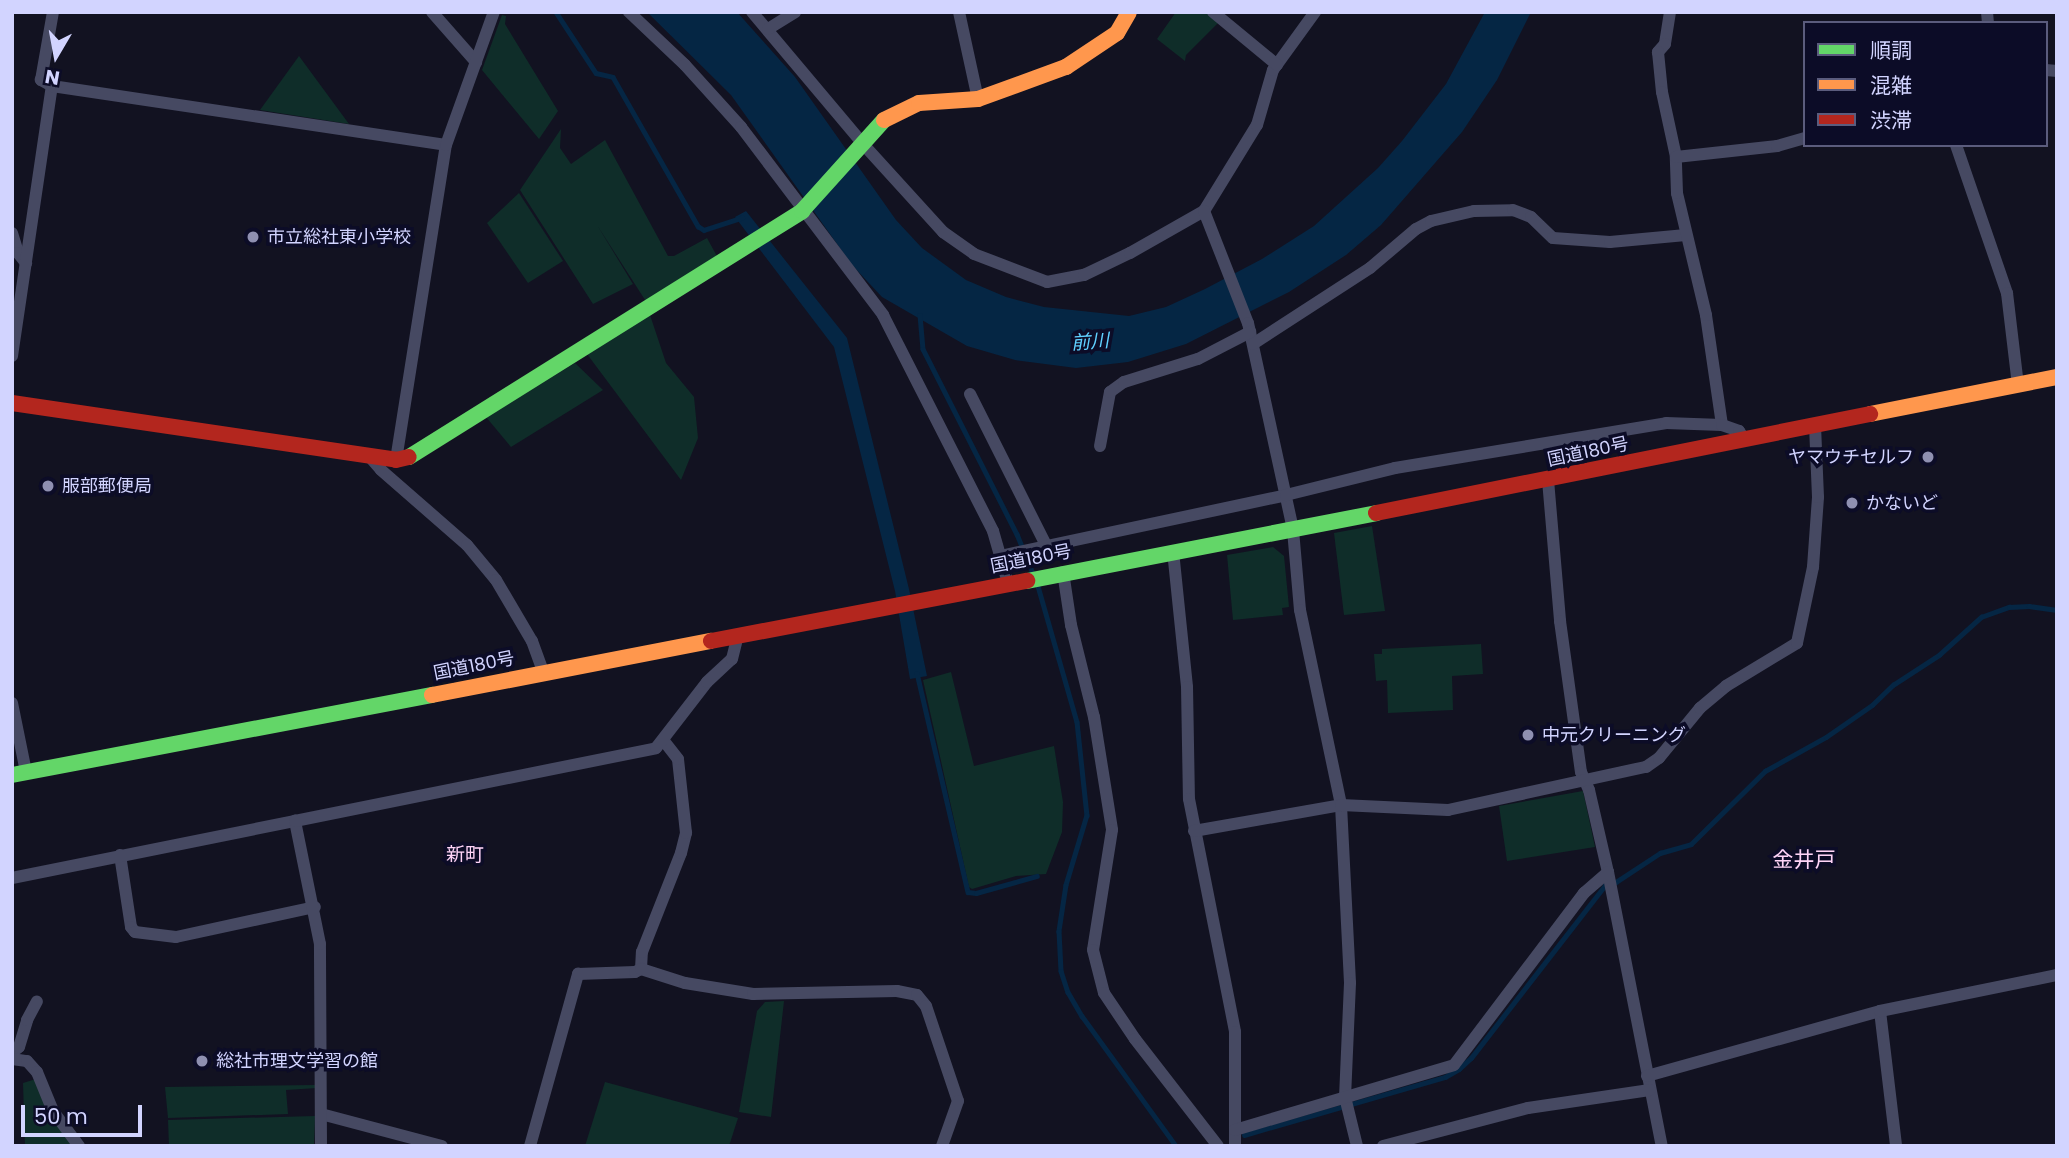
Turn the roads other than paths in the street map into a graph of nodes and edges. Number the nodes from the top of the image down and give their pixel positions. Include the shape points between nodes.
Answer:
1 (53, 12) edge
2 (432, 12) edge
3 (494, 12) edge
4 (629, 12) edge
5 (752, 12) edge
6 (795, 12) edge
7 (960, 12) edge
8 (1129, 12) edge
9 (1213, 12) edge
10 (1315, 12) edge
11 (1670, 12) edge
12 (768, 29) junction
13 (476, 62) junction
14 (1276, 65) junction
15 (52, 86) junction
16 (978, 99) junction
17 (1803, 139) edge
18 (446, 145) junction
19 (1957, 147) edge
20 (859, 148) junction
21 (1676, 157) junction
22 (804, 209) junction
23 (1204, 211) junction
24 (12, 233) edge
25 (1686, 235) junction
26 (26, 263) junction
27 (1250, 333) junction
28 (12, 356) edge
29 (2057, 377) edge
30 (2018, 385) junction
31 (970, 394) dead end
32 (12, 403) edge
33 (1722, 425) junction
34 (1815, 426) junction
35 (1745, 440) junction
36 (1100, 446) dead end
37 (369, 456) junction
38 (396, 460) junction
39 (1548, 480) junction
40 (1286, 495) junction
41 (1293, 530) junction
42 (1044, 548) junction
43 (1173, 551) junction
44 (1004, 556) junction
45 (1057, 573) junction
46 (1013, 582) junction
47 (738, 635) junction
48 (543, 673) junction
49 (12, 703) edge
50 (664, 741) junction
51 (19, 774) edge
52 (1586, 782) junction
53 (1341, 805) junction
54 (295, 821) junction
55 (1195, 831) junction
56 (120, 856) junction
57 (12, 878) edge
58 (1609, 880) junction
59 (315, 907) junction
60 (641, 969) junction
61 (2057, 975) edge
62 (37, 1002) dead end
63 (1880, 1011) junction
64 (12, 1053) edge
65 (12, 1059) edge
66 (1647, 1076) junction
67 (1650, 1090) junction
68 (1346, 1102) junction
69 (321, 1114) junction
70 (1235, 1130) junction
71 (79, 1146) edge
72 (321, 1146) edge
73 (442, 1146) edge
74 (530, 1146) edge
75 (942, 1146) edge
76 (1218, 1146) edge
77 (1235, 1146) edge
78 (1357, 1146) edge
79 (1383, 1146) edge
80 (1661, 1146) edge
81 (1896, 1146) edge

1 - 15 street via 41,80
2 - 13 street
3 - 13 street
4 - 22 street via 741,127
5 - 12 street
6 - 12 street
7 - 16 street
8 - 16 main road via 1117,33 1066,67
9 - 14 street
10 - 14 street
11 - 21 street via 1665,44 1658,52
12 - 20 street
13 - 18 street
14 - 23 street via 1257,125
15 - 18 street
15 - 26 street
16 - 20 main road via 904,108 883,120
17 - 21 street via 1777,146
18 - 38 street
19 - 30 street via 2007,293
20 - 22 main road
20 - 23 street via 943,232 974,254 1047,282 1084,275
21 - 25 street via 1677,193
22 - 38 main road via 408,457
22 - 44 street via 883,315
23 - 27 street
24 - 26 street
25 - 27 street via 1610,242 1553,238 1531,217 1513,210 1474,211 1416,229 1370,268
25 - 33 street via 1706,315
26 - 28 street
27 - 36 street via 1198,359 1124,382 1110,392
27 - 40 street
29 - 30 main road, 国道180号
30 - 34 main road, 国道180号
31 - 42 street
32 - 37 main road
33 - 35 street via 1739,431
33 - 40 street via 1652,426 1395,468
34 - 35 main road, 国道180号
34 - 52 street via 1818,497 1813,567 1797,643 1700,708 1659,758 1646,767
35 - 39 main road, 国道180号
37 - 38 main road
37 - 48 street via 467,545 496,580 532,641
39 - 41 main road, 国道180号
39 - 52 street via 1566,671
40 - 41 street
40 - 42 street
41 - 43 main road, 国道180号
41 - 53 street via 1300,610
42 - 44 street
43 - 45 main road, 国道180号
43 - 55 street
44 - 46 street
45 - 46 main road, 国道180号
45 - 76 street via 1094,717 1112,830 1093,950 1104,993
46 - 47 main road, 国道180号
47 - 48 main road, 国道180号
47 - 50 street via 732,659 707,682
48 - 51 main road, 国道180号
49 - 51 street
50 - 54 street via 656,748
50 - 60 street via 678,760 686,833 642,952
52 - 53 street via 1448,810
52 - 58 street
53 - 55 street
53 - 68 street via 1350,983
54 - 56 street
54 - 59 street
55 - 70 street via 1235,1032
56 - 57 street
56 - 59 street via 135,932 176,937
58 - 66 street
58 - 68 street via 1584,893 1460,1060
59 - 69 street via 320,944
60 - 74 street via 578,974
60 - 75 street via 685,983 754,994 897,991 917,995 926,1006 957,1092 957,1108
61 - 63 street
62 - 64 street
63 - 66 street
63 - 81 street
65 - 71 street via 27,1061 37,1072 53,1111
66 - 67 street
67 - 79 street via 1528,1108
67 - 80 street
68 - 70 street
68 - 78 street
69 - 72 street
69 - 73 street
70 - 77 street

